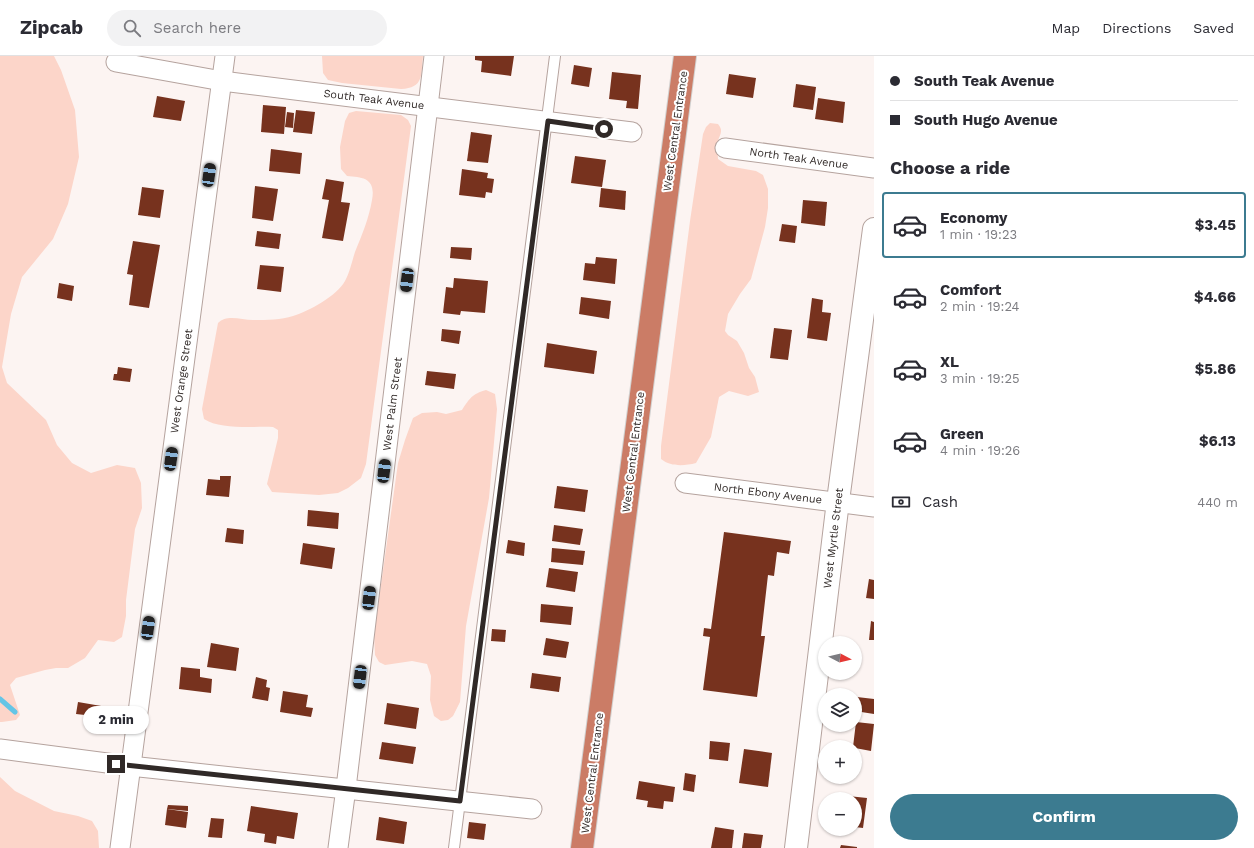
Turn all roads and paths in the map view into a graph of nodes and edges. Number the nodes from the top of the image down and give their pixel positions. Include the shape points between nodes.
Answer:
1 (225, 56) edge
2 (434, 56) edge
3 (555, 56) edge
4 (685, 56) edge
5 (116, 62) dead end
6 (222, 81) junction
7 (428, 106) junction
8 (548, 121) junction
9 (632, 132) dead end
10 (725, 148) dead end
11 (874, 168) edge
12 (874, 229) edge
13 (686, 483) dead end
14 (838, 501) junction
15 (874, 507) edge
16 (0, 749) edge
17 (130, 766) junction
18 (346, 788) junction
19 (460, 801) junction
20 (532, 809) dead end
21 (120, 848) edge
22 (338, 848) edge
23 (454, 848) edge
24 (582, 848) edge
25 (796, 848) edge

1 - 6 street, West Orange Street
2 - 7 street, West Palm Street
3 - 8 lane
4 - 24 highway, West Central Entrance
5 - 6 street, South Teak Avenue
6 - 7 street, South Teak Avenue
6 - 17 street, West Orange Street
7 - 8 street, South Teak Avenue
7 - 18 street, West Palm Street
8 - 9 street, South Teak Avenue
8 - 19 lane
10 - 11 street, North Teak Avenue
12 - 14 street, West Myrtle Street
13 - 14 street, North Ebony Avenue
14 - 15 street, North Ebony Avenue
14 - 25 street, West Myrtle Street
16 - 17 street
17 - 18 street
17 - 21 street, West Orange Street
18 - 19 street
18 - 22 street, West Palm Street
19 - 20 street
19 - 23 lane

